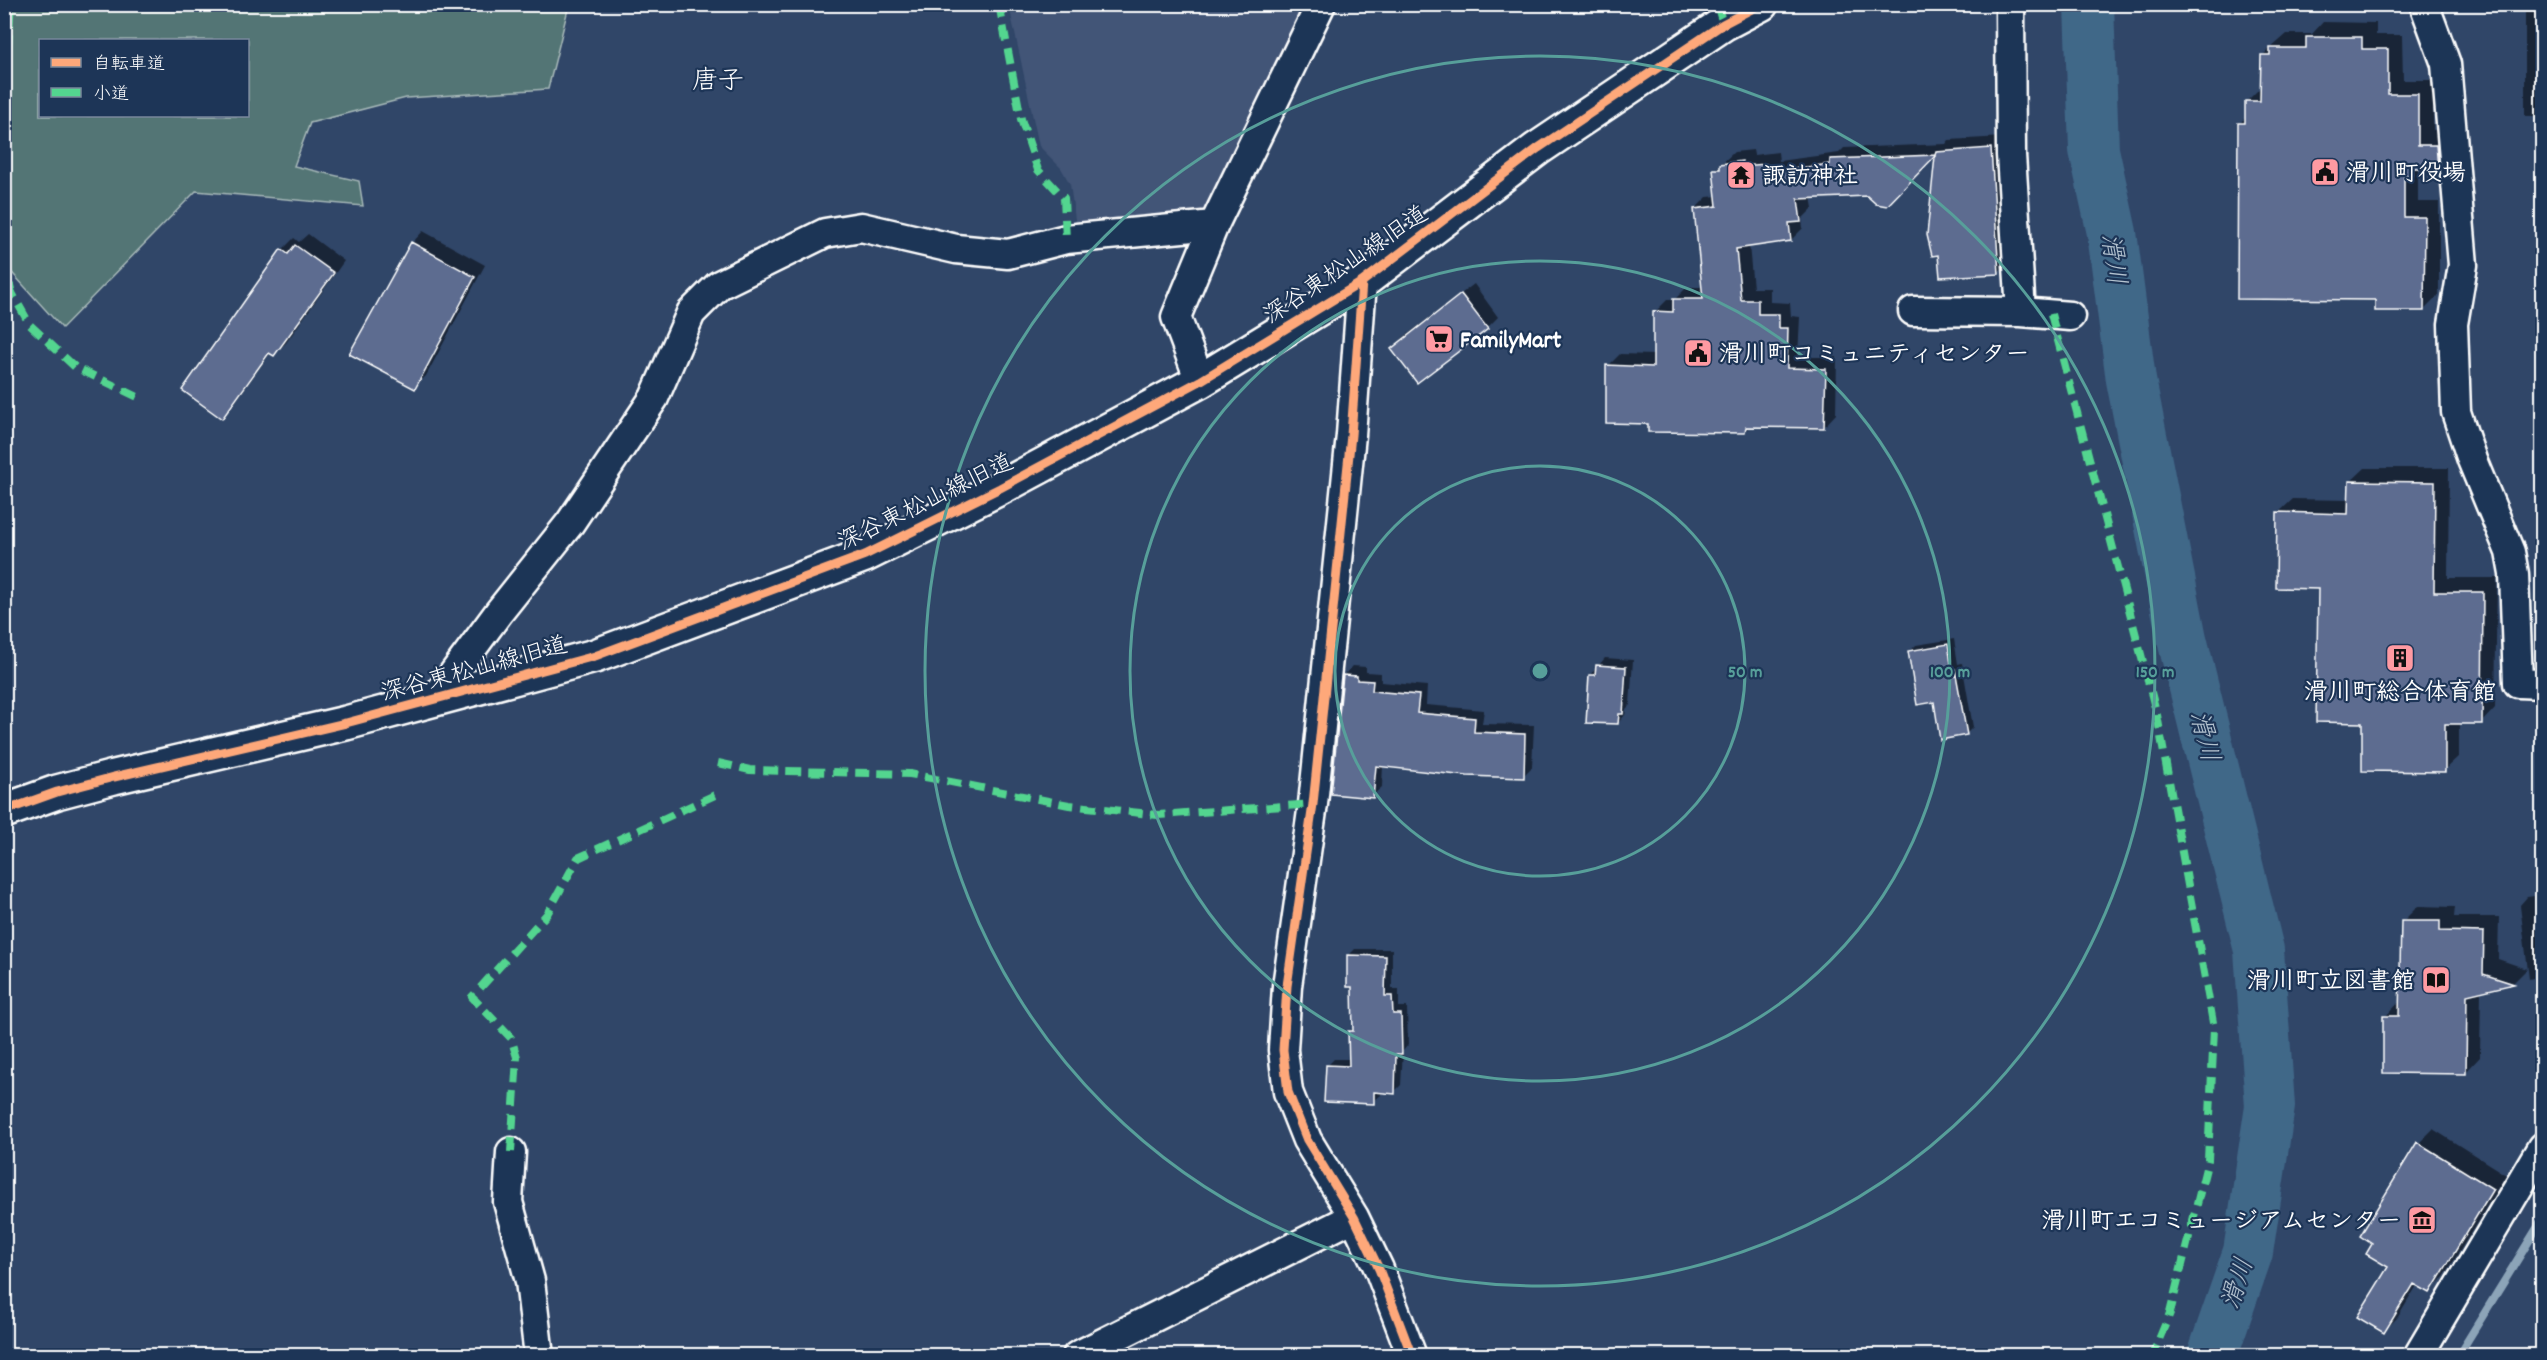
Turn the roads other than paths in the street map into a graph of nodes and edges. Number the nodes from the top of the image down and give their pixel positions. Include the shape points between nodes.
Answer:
1 (1321, 4) edge
2 (1761, 4) edge
3 (2010, 4) edge
4 (2424, 4) edge
5 (1214, 225) junction
6 (1362, 282) junction
7 (1913, 311) dead end
8 (2021, 312) junction
9 (2070, 316) dead end
10 (1200, 381) junction
11 (2542, 684) edge
12 (434, 700) junction
13 (4, 811) edge
14 (2542, 1147) edge
15 (511, 1152) dead end
16 (1354, 1217) junction
17 (539, 1356) edge
18 (1077, 1356) edge
19 (1412, 1356) edge
20 (2418, 1356) edge

1 - 5 street
2 - 6 street, 深谷東松山線旧道 via 1723,24 1537,149
3 - 8 street via 2011,155
4 - 11 street via 2446,64 2463,265 2453,324 2456,412 2510,552 2518,683
5 - 10 street via 1176,317
5 - 12 street via 1066,239 1008,254 956,249 861,227 825,233 719,285 691,313 654,398 570,524
6 - 10 street, 深谷東松山線旧道
6 - 16 street via 1351,435 1312,816 1287,986 1283,1050 1288,1092 1307,1140
7 - 8 street
8 - 9 street
10 - 12 street, 深谷東松山線旧道 via 865,555 595,656
12 - 13 street, 深谷東松山線旧道 via 114,777
14 - 20 street
15 - 17 street via 508,1202 530,1281
16 - 18 street
16 - 19 street via 1379,1269

